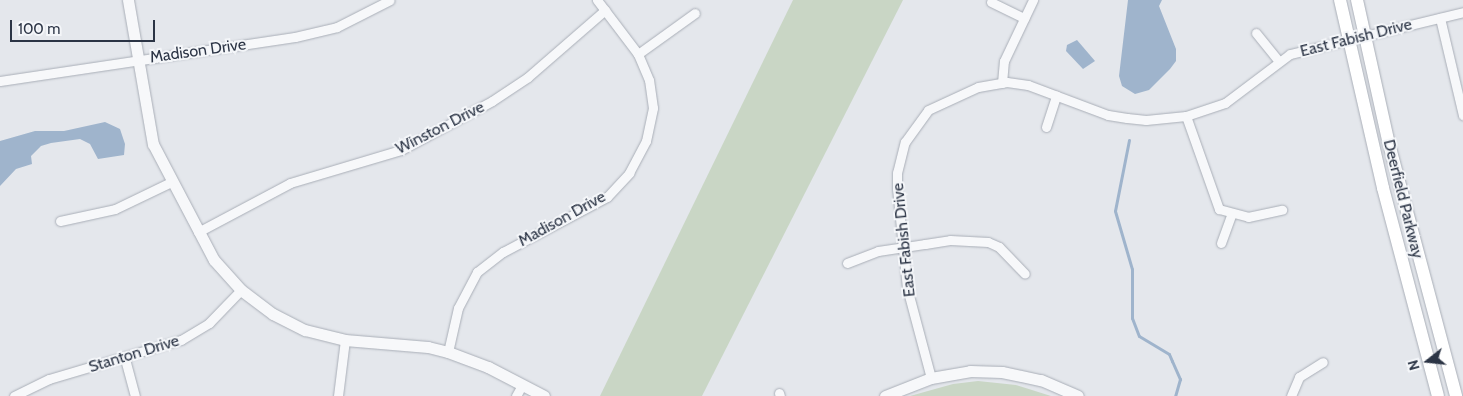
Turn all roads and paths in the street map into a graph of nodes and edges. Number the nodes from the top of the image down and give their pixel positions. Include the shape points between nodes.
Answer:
1 (128, 0) edge
2 (390, 0) edge
3 (596, 0) edge
4 (1033, 0) edge
5 (1340, 0) edge
6 (1357, 0) edge
7 (991, 2) dead end
8 (605, 10) junction
9 (1463, 12) edge
10 (695, 13) dead end
11 (1024, 18) junction
12 (1440, 18) junction
13 (1256, 33) dead end
14 (1365, 36) junction
15 (1348, 41) junction
16 (638, 54) junction
17 (137, 60) junction
18 (1279, 61) junction
19 (0, 81) edge
20 (1002, 83) junction
21 (1056, 96) junction
22 (1463, 115) edge
23 (1186, 116) junction
24 (1046, 127) dead end
25 (171, 182) junction
26 (1282, 210) dead end
27 (1231, 215) junction
28 (60, 221) dead end
29 (198, 232) junction
30 (1221, 243) dead end
31 (904, 247) junction
32 (847, 263) dead end
33 (1025, 274) dead end
34 (241, 290) junction
35 (345, 340) junction
36 (448, 352) junction
37 (124, 358) junction
38 (1323, 362) dead end
39 (931, 378) junction
40 (522, 385) junction
41 (14, 396) edge
42 (135, 396) edge
43 (338, 396) edge
44 (516, 396) edge
45 (544, 396) edge
46 (885, 396) edge
47 (1078, 396) edge
48 (1291, 396) edge
49 (1438, 396) edge
50 (1456, 396) edge

1 - 17 street
2 - 17 street, Madison Drive via 337,27
3 - 8 street, Madison Drive
4 - 11 street
5 - 15 main road, Deerfield Parkway
6 - 14 main road, Deerfield Parkway
7 - 11 street
8 - 16 street, Madison Drive
8 - 29 street, Winston Drive via 528,77 484,106 401,150 290,183
9 - 12 street, East Fabish Drive
10 - 16 street
11 - 20 street via 1004,61
12 - 14 street, East Fabish Drive
12 - 22 street
13 - 18 street
14 - 15 street, East Fabish Drive
14 - 50 main road, Deerfield Parkway via 1400,187
15 - 18 street, East Fabish Drive via 1303,50
15 - 49 main road, Deerfield Parkway
16 - 36 street, Madison Drive via 649,80 653,108 646,142 637,160 607,197 503,252 477,272 458,308
17 - 19 street, Madison Drive
17 - 25 street via 151,137
18 - 23 street, East Fabish Drive via 1225,103
20 - 21 street, East Fabish Drive via 1028,85
20 - 31 street, East Fabish Drive via 978,87 940,102 928,110 912,130 900,155 897,173
21 - 23 street, East Fabish Drive via 1127,118 1146,120
21 - 24 street
23 - 27 street via 1212,195 1219,209
25 - 28 street via 116,209
25 - 29 street
26 - 27 street via 1248,217
27 - 30 street
29 - 34 street via 214,260
31 - 32 street
31 - 33 street via 950,240 988,242 999,247
31 - 39 street, East Fabish Drive via 908,288
34 - 35 street via 290,323
34 - 37 street, Stanton Drive via 195,332
35 - 36 street via 428,347
35 - 43 street
36 - 40 street via 488,367
37 - 41 street, Stanton Drive via 49,379
37 - 42 street
38 - 48 street via 1299,377
39 - 46 street
39 - 47 street via 962,372 1002,372 1041,380
40 - 44 street
40 - 45 street

